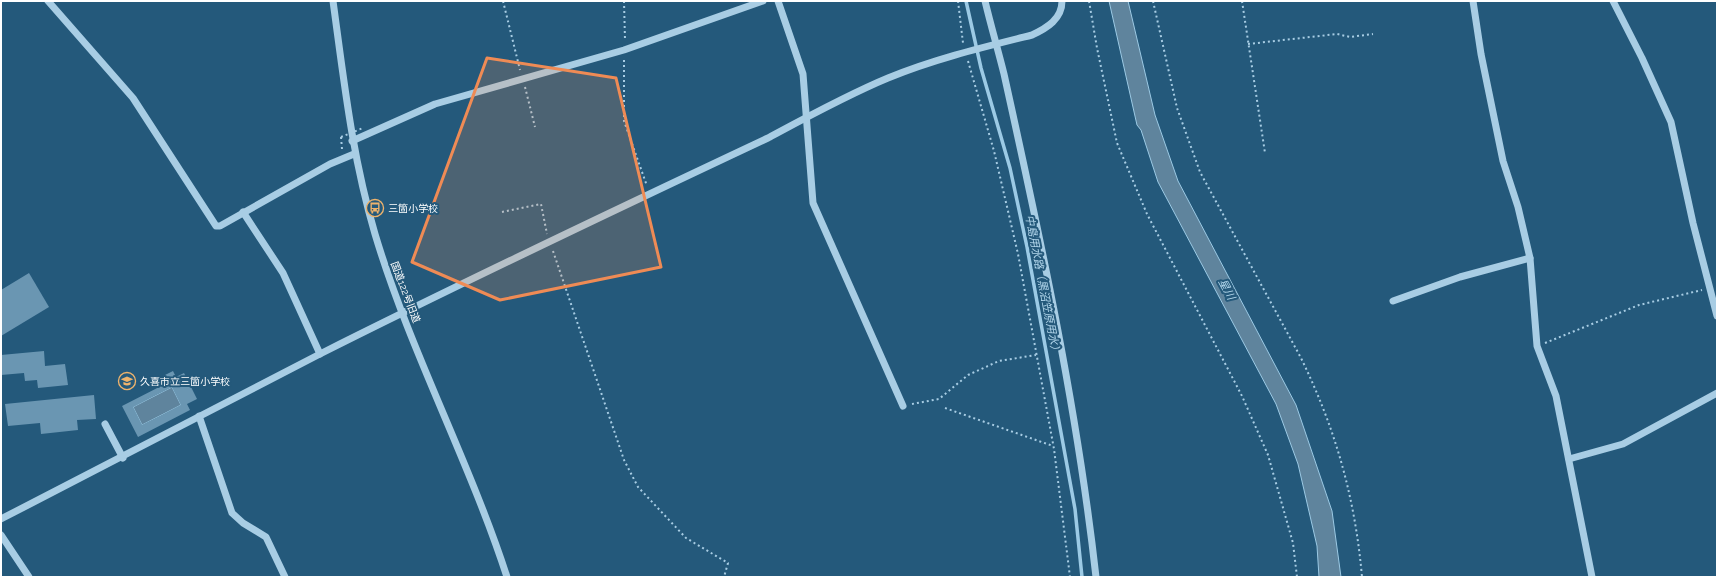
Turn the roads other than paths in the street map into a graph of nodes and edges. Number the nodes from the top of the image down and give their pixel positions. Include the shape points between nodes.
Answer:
1 (48, 1) edge
2 (334, 1) edge
3 (763, 1) edge
4 (778, 1) edge
5 (985, 1) edge
6 (1062, 1) edge
7 (1473, 1) edge
8 (1613, 1) edge
9 (996, 45) junction
10 (808, 116) junction
11 (352, 141) junction
12 (354, 154) junction
13 (243, 212) junction
14 (1530, 258) junction
15 (1393, 301) dead end
16 (403, 313) junction
17 (1717, 316) edge
18 (320, 354) junction
19 (1717, 393) edge
20 (903, 406) road end
21 (199, 416) junction
22 (105, 424) dead end
23 (123, 458) junction
24 (1569, 459) junction
25 (1, 519) edge
26 (1, 535) edge
27 (29, 577) edge
28 (285, 577) edge
29 (507, 577) edge
30 (1096, 577) edge
31 (1592, 577) edge

1 - 13 street via 133,98 216,226
2 - 11 street, 国道122号旧道
3 - 11 street via 624,50 435,104
4 - 10 street via 803,74
5 - 9 street
6 - 9 street via 1058,16 1046,29 1032,36
7 - 14 street via 1503,161 1518,207
8 - 17 street via 1671,122
9 - 10 street via 930,62 888,78
9 - 30 street via 1065,368
10 - 16 street via 768,138
10 - 20 street via 813,204
11 - 12 street, 国道122号旧道
12 - 13 street via 330,164
12 - 16 street, 国道122号旧道 via 375,235
13 - 18 street via 283,273
14 - 15 street via 1460,277
14 - 24 street via 1537,346 1556,396
16 - 18 street
16 - 29 street, 国道122号旧道 via 486,518
18 - 21 street
19 - 24 street via 1623,444
21 - 23 street
21 - 28 street via 232,514 266,537
22 - 23 street
23 - 25 street
24 - 31 street
26 - 27 street

